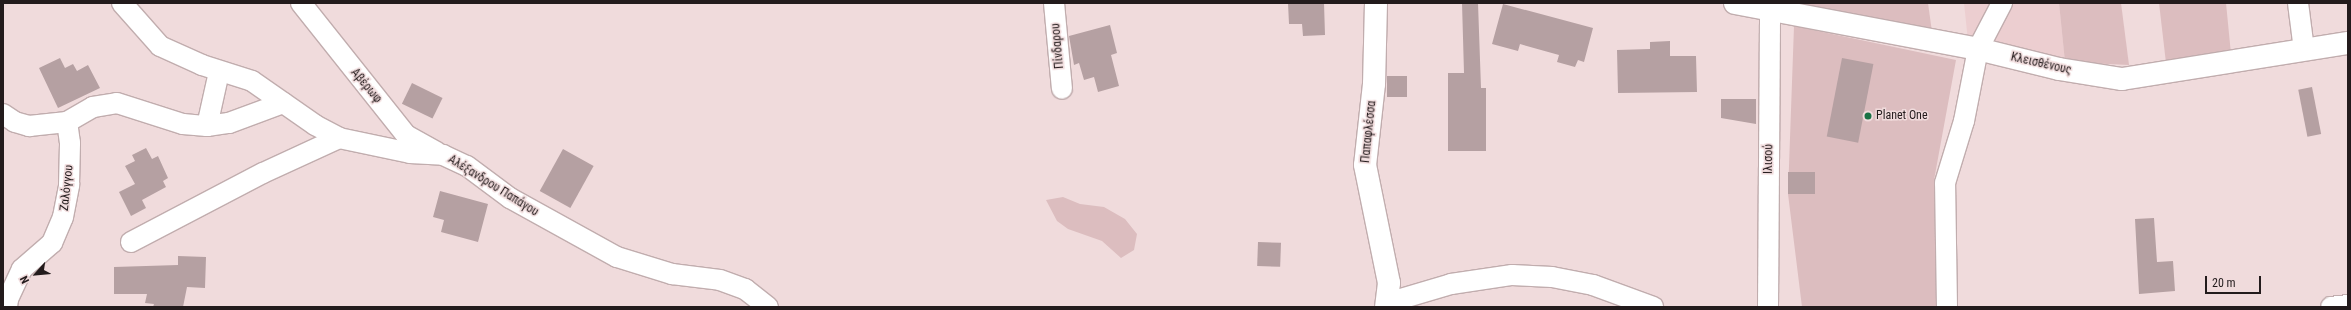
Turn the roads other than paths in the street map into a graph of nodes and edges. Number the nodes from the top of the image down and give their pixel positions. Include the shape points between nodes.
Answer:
1 (122, 3) edge
2 (301, 3) edge
3 (1054, 3) edge
4 (1376, 3) edge
5 (1735, 3) edge
6 (2002, 3) edge
7 (2298, 3) edge
8 (1770, 10) junction
9 (2348, 42) edge
10 (1978, 49) junction
11 (2304, 50) junction
12 (219, 72) junction
13 (1062, 89) dead end
14 (283, 103) junction
15 (3, 114) edge
16 (67, 122) junction
17 (207, 126) junction
18 (339, 138) junction
19 (443, 155) junction
20 (131, 242) dead end
21 (1386, 305) edge
22 (2348, 305) edge
23 (7, 307) edge
24 (768, 307) edge
25 (1653, 307) edge
26 (1768, 307) edge
27 (1947, 307) edge
28 (2331, 307) edge

1 - 12 street, Αλέξανδρου Παπάγου via 160,46
2 - 19 street, Αβέρωφ via 406,135
3 - 13 street, Πίνδαρου
4 - 21 main road, Παπαφλέσσα via 1374,78 1365,165 1368,193 1386,262 1389,283
5 - 8 main road, Κλεισθένους
6 - 10 street
7 - 11 street
8 - 10 main road, Κλεισθένους
8 - 26 street, Ιλισού
9 - 11 main road, Κλεισθένους
10 - 11 main road, Κλεισθένους via 2059,69 2122,78
10 - 27 street via 1964,121 1945,183
12 - 14 street, Αλέξανδρου Παπάγου via 252,81
12 - 17 street
14 - 17 street via 229,123
14 - 18 street, Αλέξανδρου Παπάγου
15 - 16 street via 21,125
16 - 17 street via 93,107 117,103 183,124
16 - 23 street, Ζαλόγγου via 70,143 69,185 64,217 52,243 22,269 8,299
18 - 19 street, Αλέξανδρου Παπάγου via 410,153
18 - 20 street via 262,173
19 - 24 street, Αλέξανδρου Παπάγου via 467,166 510,198 617,257 672,274 726,282 745,289
21 - 25 street via 1451,284 1512,275 1580,282
22 - 28 street

